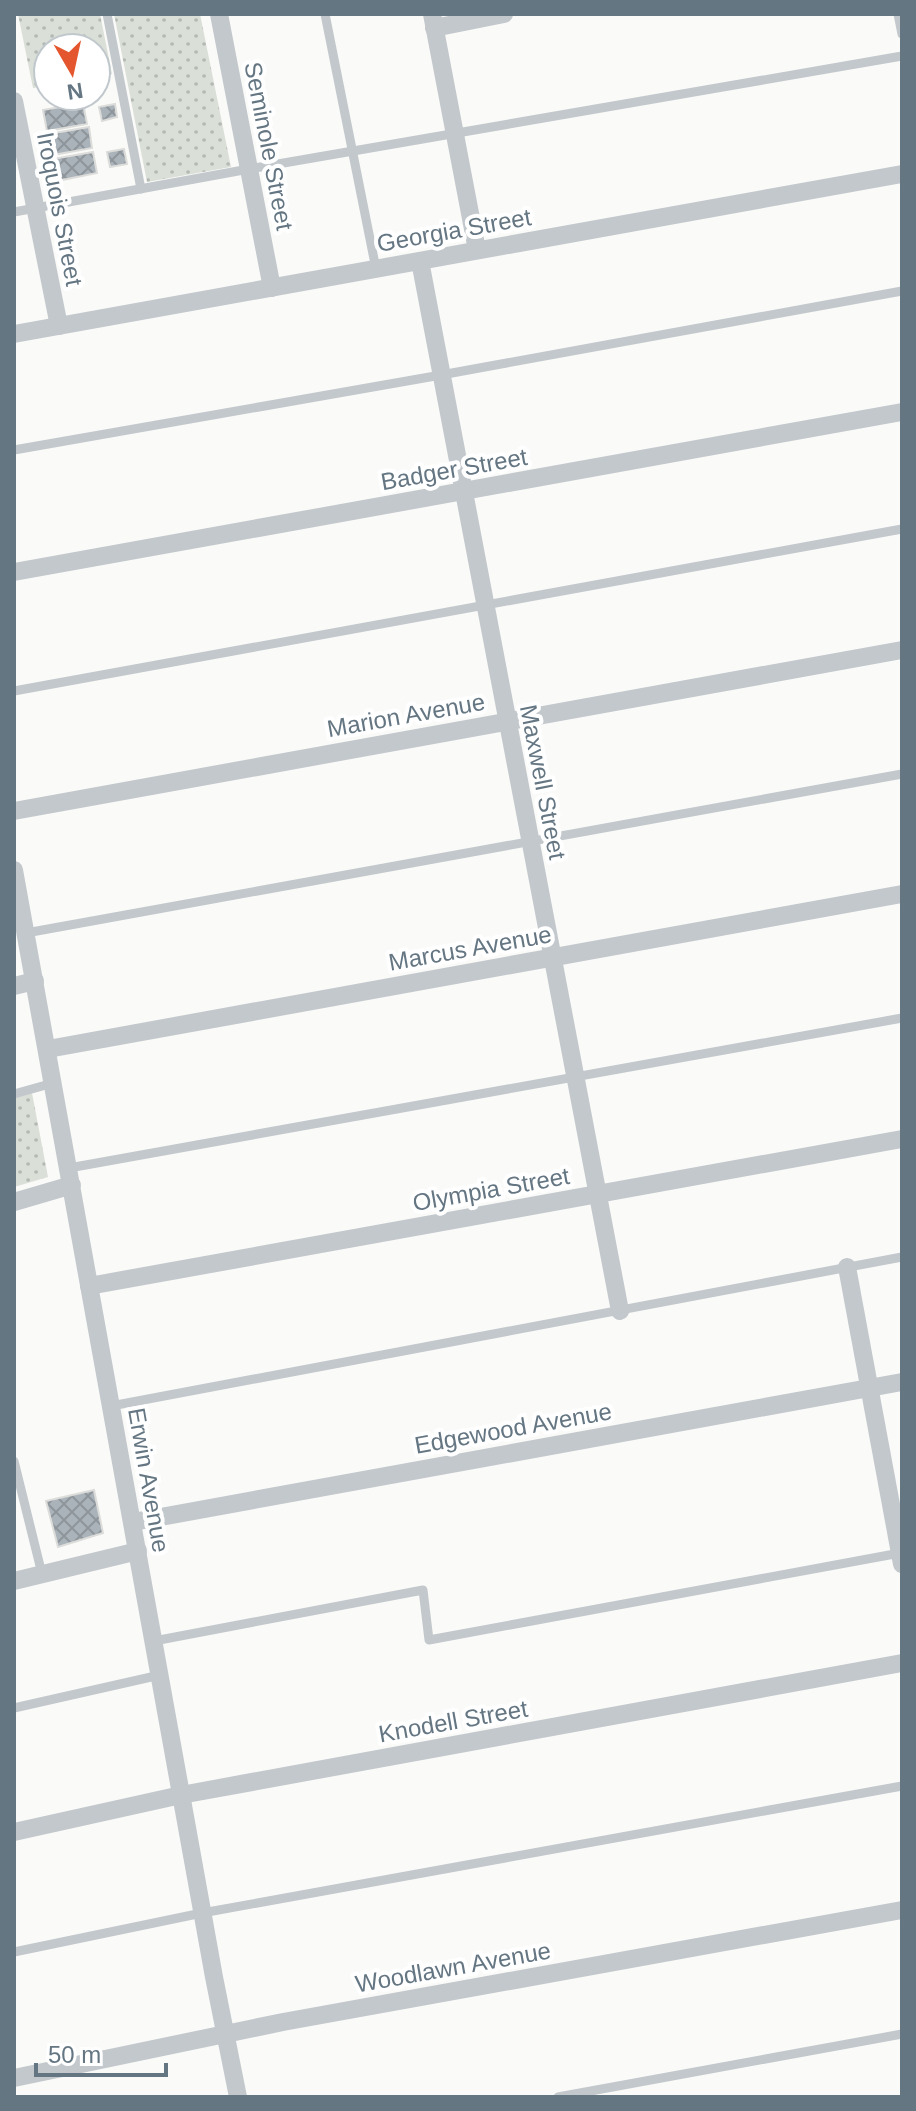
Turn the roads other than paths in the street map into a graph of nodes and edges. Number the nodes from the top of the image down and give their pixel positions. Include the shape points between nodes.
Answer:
1 (107, 14) edge
2 (219, 14) edge
3 (325, 14) edge
4 (504, 14) edge
5 (898, 14) edge
6 (433, 21) edge
7 (902, 34) edge
8 (902, 56) edge
9 (14, 101) edge
10 (454, 133) junction
11 (352, 151) junction
12 (249, 169) junction
13 (902, 174) edge
14 (141, 189) junction
15 (35, 209) junction
16 (14, 212) edge
17 (477, 250) junction
18 (420, 261) junction
19 (376, 269) junction
20 (272, 288) junction
21 (902, 291) edge
22 (59, 326) junction
23 (14, 334) edge
24 (441, 375) junction
25 (902, 412) edge
26 (14, 450) edge
27 (464, 492) junction
28 (902, 529) edge
29 (14, 572) edge
30 (485, 605) junction
31 (902, 650) edge
32 (14, 691) edge
33 (507, 721) junction
34 (902, 774) edge
35 (14, 811) edge
36 (530, 841) junction
37 (15, 879) edge
38 (902, 894) edge
39 (26, 933) junction
40 (552, 957) junction
41 (35, 981) junction
42 (14, 986) edge
43 (902, 1018) edge
44 (48, 1049) junction
45 (575, 1077) junction
46 (53, 1083) junction
47 (14, 1094) edge
48 (902, 1139) edge
49 (70, 1177) junction
50 (598, 1194) junction
51 (14, 1202) edge
52 (902, 1257) edge
53 (847, 1267) junction
54 (89, 1286) junction
55 (620, 1311) junction
56 (902, 1382) edge
57 (869, 1388) junction
58 (111, 1406) junction
59 (14, 1461) edge
60 (897, 1507) edge
61 (133, 1522) junction
62 (138, 1551) junction
63 (901, 1558) edge
64 (42, 1574) junction
65 (14, 1581) edge
66 (154, 1641) junction
67 (902, 1663) edge
68 (160, 1675) junction
69 (14, 1708) edge
70 (902, 1786) edge
71 (181, 1795) junction
72 (14, 1832) edge
73 (902, 1910) edge
74 (202, 1913) junction
75 (14, 1952) edge
76 (225, 2034) junction
77 (902, 2034) edge
78 (14, 2078) edge
79 (238, 2097) edge
80 (558, 2097) edge

1 - 14 lane
2 - 12 street, Seminole Street
3 - 11 lane
4 - 6 street
5 - 7 lane
6 - 10 street
8 - 10 lane
9 - 15 street, Iroquois Street
10 - 11 lane
10 - 17 street
11 - 12 lane
11 - 19 lane
12 - 14 lane
12 - 20 street, Seminole Street
13 - 17 street, Georgia Street
14 - 15 lane
15 - 16 lane
15 - 22 street, Iroquois Street
17 - 18 street, Georgia Street
18 - 19 street, Georgia Street
18 - 24 street, Maxwell Street
19 - 20 street, Georgia Street
20 - 22 street, Georgia Street
21 - 24 lane
22 - 23 street, Georgia Street
24 - 26 lane
24 - 27 street, Maxwell Street
25 - 27 street, Badger Street
27 - 29 street, Badger Street
27 - 30 street, Maxwell Street
28 - 30 lane
30 - 32 lane
30 - 33 street, Maxwell Street
31 - 33 street, Marion Avenue
33 - 35 street, Marion Avenue
33 - 36 street, Maxwell Street
34 - 36 lane
36 - 39 lane
36 - 40 street, Maxwell Street
37 - 39 street, Erwin Avenue
38 - 40 street, Marcus Avenue
39 - 41 street, Erwin Avenue
40 - 44 street, Marcus Avenue
40 - 45 street, Maxwell Street
41 - 42 street
41 - 44 street, Erwin Avenue
43 - 45 lane
44 - 46 street, Erwin Avenue
45 - 49 lane
45 - 50 street, Maxwell Street
46 - 47 lane
46 - 49 street, Erwin Avenue
48 - 50 street, Olympia Street
49 - 51 street
49 - 54 street, Erwin Avenue
50 - 54 street, Olympia Street
50 - 55 street, Maxwell Street
52 - 53 lane
53 - 55 lane
53 - 57 street
54 - 58 street, Erwin Avenue
55 - 58 lane
56 - 57 street, Edgewood Avenue
57 - 60 street
57 - 61 street, Edgewood Avenue
58 - 61 street, Erwin Avenue
59 - 64 lane
60 - 63 street
61 - 62 street, Erwin Avenue
62 - 64 street
62 - 66 street, Erwin Avenue
63 - 66 lane via 429,1640 423,1590
64 - 65 street
66 - 68 street, Erwin Avenue
67 - 71 street, Knodell Street
68 - 69 lane
68 - 71 street, Erwin Avenue
70 - 74 lane
71 - 72 street, Knodell Street
71 - 74 street, Erwin Avenue
73 - 76 street, Woodlawn Avenue
74 - 75 lane
74 - 76 street, Erwin Avenue
76 - 78 street, Woodlawn Avenue
76 - 79 street, Erwin Avenue
77 - 80 lane

